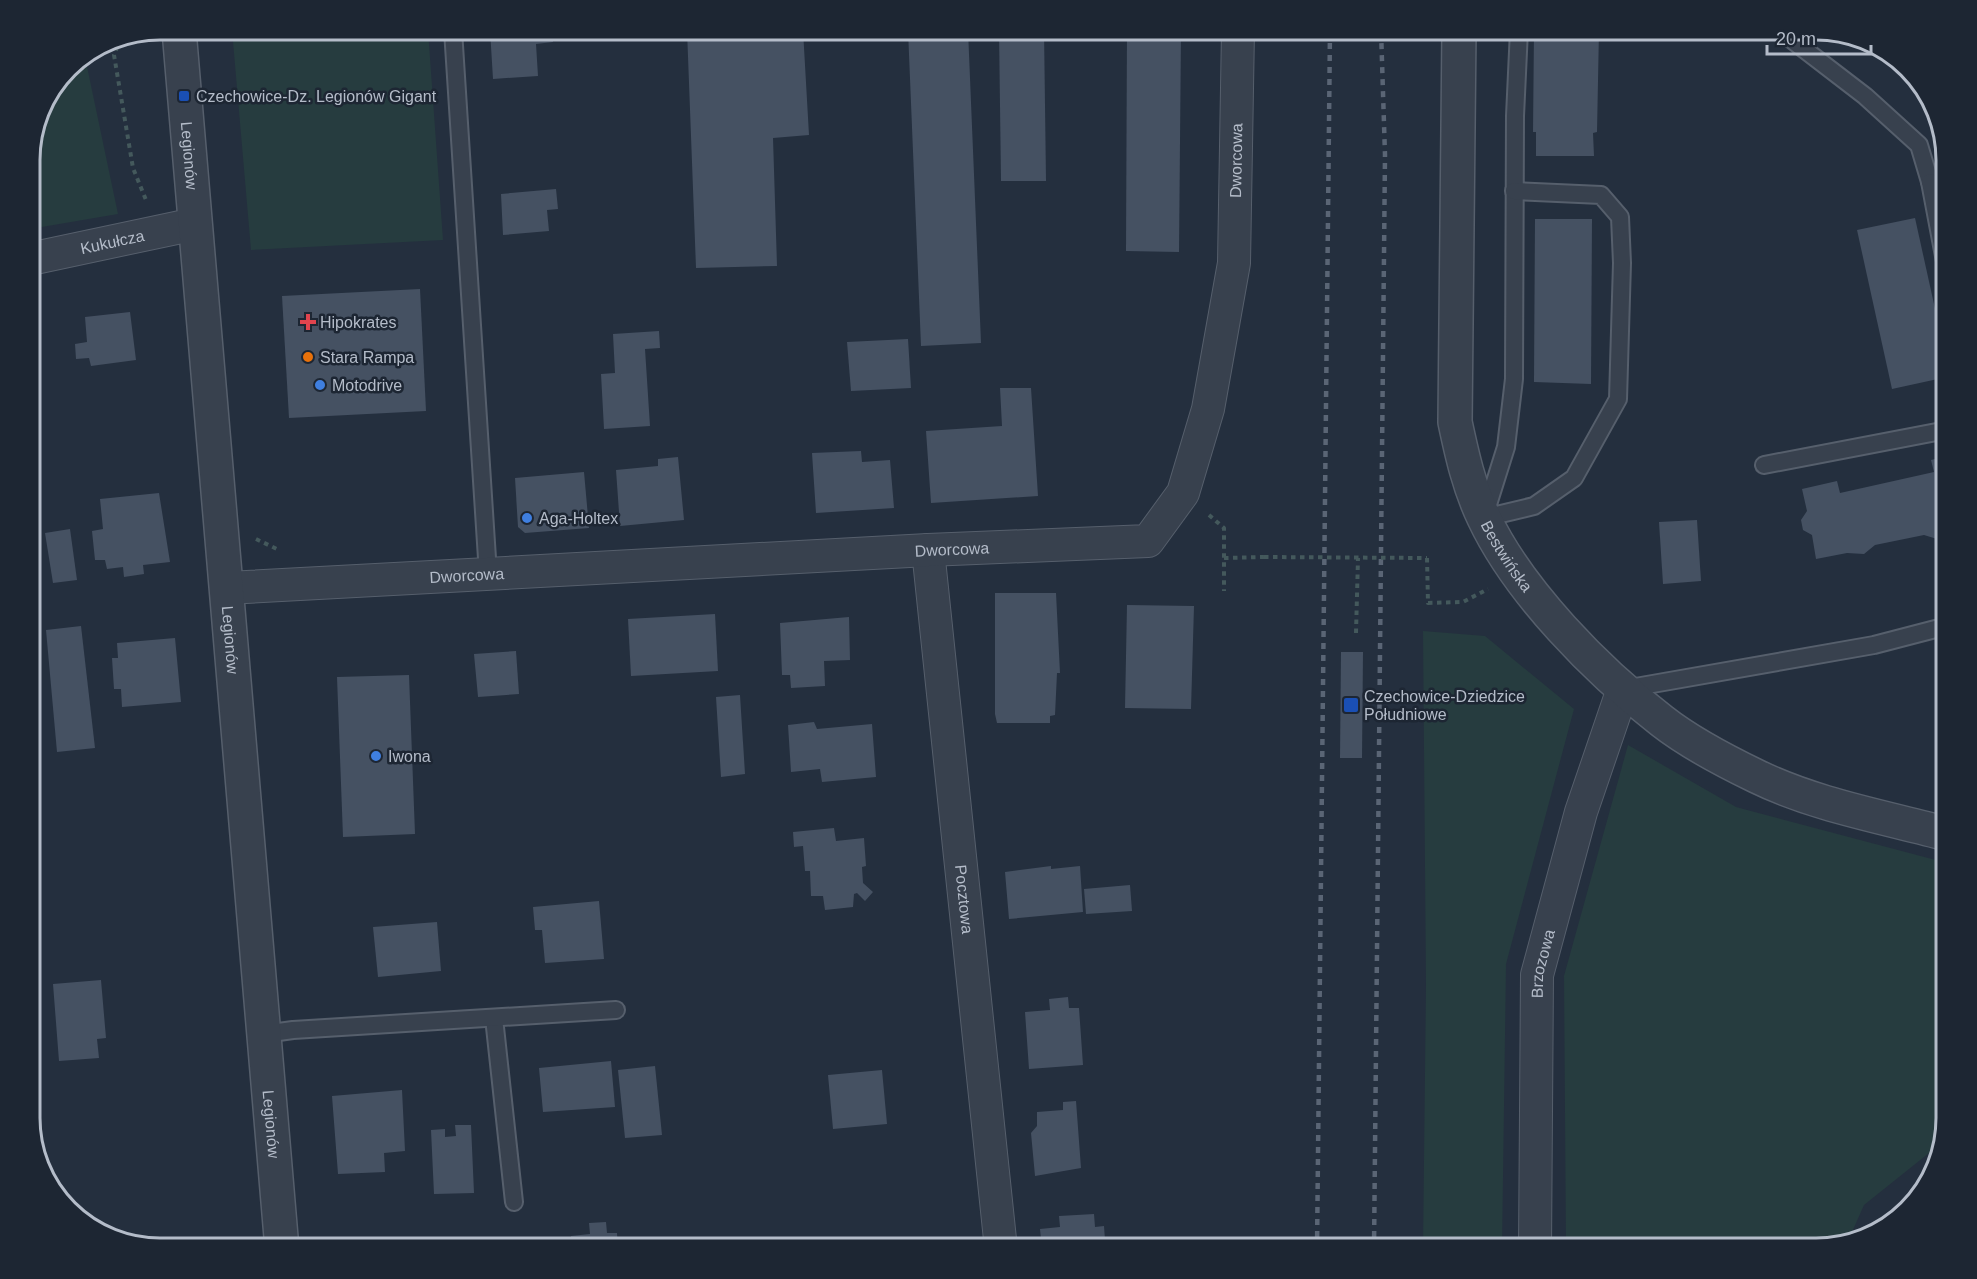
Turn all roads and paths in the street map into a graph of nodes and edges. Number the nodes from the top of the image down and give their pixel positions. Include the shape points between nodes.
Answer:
1 (180, 40) edge
2 (454, 40) edge
3 (1238, 40) edge
4 (1459, 40) edge
5 (1519, 40) edge
6 (1792, 40) edge
7 (116, 49) edge
8 (1930, 182) junction
9 (1936, 187) edge
10 (1514, 191) junction
11 (1936, 214) edge
12 (195, 224) junction
13 (159, 232) junction
14 (41, 257) edge
15 (1936, 432) edge
16 (1764, 465) dead end
17 (1484, 518) junction
18 (1224, 528) dead end
19 (928, 550) junction
20 (1224, 558) junction
21 (1358, 558) junction
22 (488, 574) junction
23 (227, 588) junction
24 (1224, 591) dead end
25 (1463, 603) dead end
26 (1936, 629) edge
27 (1356, 633) dead end
28 (1623, 689) junction
29 (1936, 831) edge
30 (616, 1010) dead end
31 (494, 1018) junction
32 (264, 1034) junction
33 (514, 1202) dead end
34 (281, 1238) edge
35 (1001, 1238) edge
36 (1535, 1238) edge

1 - 12 street, Legionów
2 - 22 lane
3 - 19 street, Dworcowa via 1234,263 1208,409 1183,493 1148,541
4 - 17 street, Bestwińska via 1455,422 1466,472
5 - 10 lane
6 - 8 lane via 1919,144
7 - 13 path via 114,55 133,168
8 - 9 lane
8 - 11 lane
10 - 17 lane via 1514,379 1506,447
10 - 17 lane via 1600,195 1620,217 1618,399 1574,478 1534,506
12 - 13 street, Kukułcza
12 - 23 street, Legionów
13 - 14 street, Kukułcza
15 - 16 lane
17 - 28 street, Bestwińska via 1516,574
18 - 20 path
19 - 22 street, Dworcowa
19 - 35 street, Pocztowa
20 - 21 path, bridge
20 - 24 path
21 - 25 path, bridge via 1427,558 1428,603
21 - 27 path
22 - 23 street, Dworcowa
23 - 32 street, Legionów
26 - 28 lane via 1874,645
28 - 29 street, Bestwińska via 1664,723 1757,777 1803,795
28 - 36 street, Brzozowa via 1581,812 1537,975
30 - 31 lane
31 - 32 lane
31 - 33 lane
32 - 34 street, Legionów

